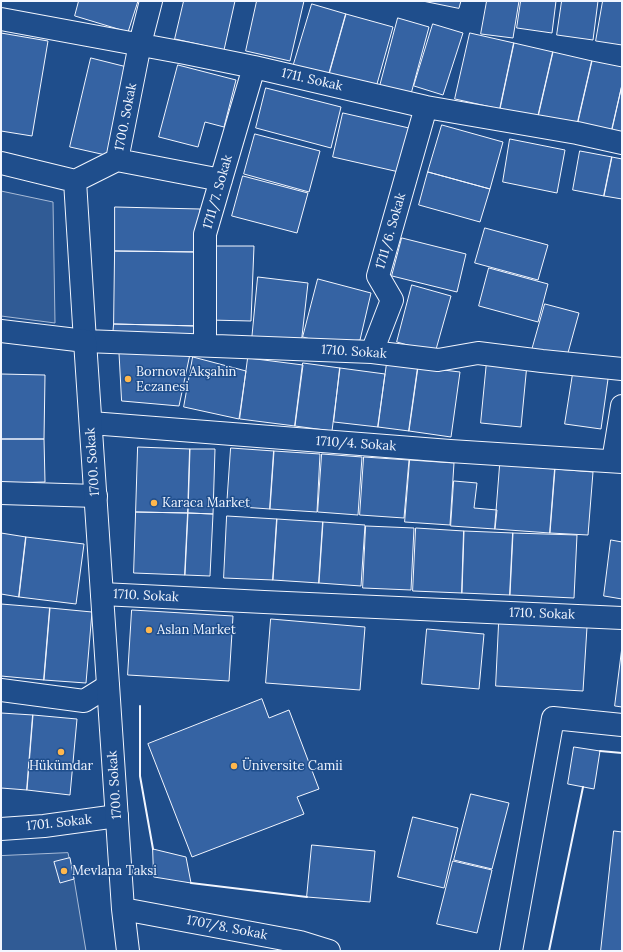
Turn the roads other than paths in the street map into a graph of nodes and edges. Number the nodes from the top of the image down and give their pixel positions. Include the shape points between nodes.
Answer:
1 (151, 1) edge
2 (1, 19) edge
3 (140, 44) junction
4 (254, 67) junction
5 (426, 107) junction
6 (622, 143) edge
7 (117, 160) junction
8 (1, 163) edge
9 (221, 180) junction
10 (75, 182) junction
11 (1, 331) edge
12 (85, 341) junction
13 (205, 345) junction
14 (372, 352) junction
15 (622, 369) edge
16 (622, 406) edge
17 (91, 423) junction
18 (618, 462) edge
19 (1, 493) edge
20 (96, 496) junction
21 (102, 594) junction
22 (622, 618) edge
23 (108, 686) junction
24 (1, 690) edge
25 (622, 725) edge
26 (117, 816) junction
27 (1, 829) edge
28 (123, 909) junction
29 (128, 951) edge
30 (330, 951) edge
31 (511, 951) edge

1 - 3 street, 1700. Sokak
2 - 3 street, 1711. Sokak
3 - 4 street, 1711. Sokak
3 - 7 street, 1700. Sokak
4 - 5 street, 1711. Sokak
4 - 9 street, 1711/7. Sokak
5 - 6 street, 1711. Sokak
5 - 14 street, 1711/6. Sokak via 378,276 392,300
7 - 9 street
7 - 10 street, 1700. Sokak
8 - 10 street
9 - 13 street, 1711/7. Sokak via 206,234
10 - 12 street, 1700. Sokak
11 - 12 street, 1710. Sokak
12 - 13 street, 1710. Sokak
12 - 17 street, 1700. Sokak
13 - 14 street, 1710. Sokak
14 - 15 street, 1710. Sokak via 438,360 478,353
16 - 18 street
17 - 18 street, 1710/4. Sokak
17 - 20 street, 1700. Sokak
19 - 20 street
20 - 21 street, 1700. Sokak
21 - 22 street, 1710. Sokak
21 - 23 street, 1700. Sokak
23 - 24 street via 84,701
23 - 26 street, 1700. Sokak
25 - 31 street via 553,718
26 - 27 street, 1701. Sokak
26 - 28 street, 1700. Sokak
28 - 29 street, 1700. Sokak
28 - 30 street, 1707/8. Sokak via 300,942

